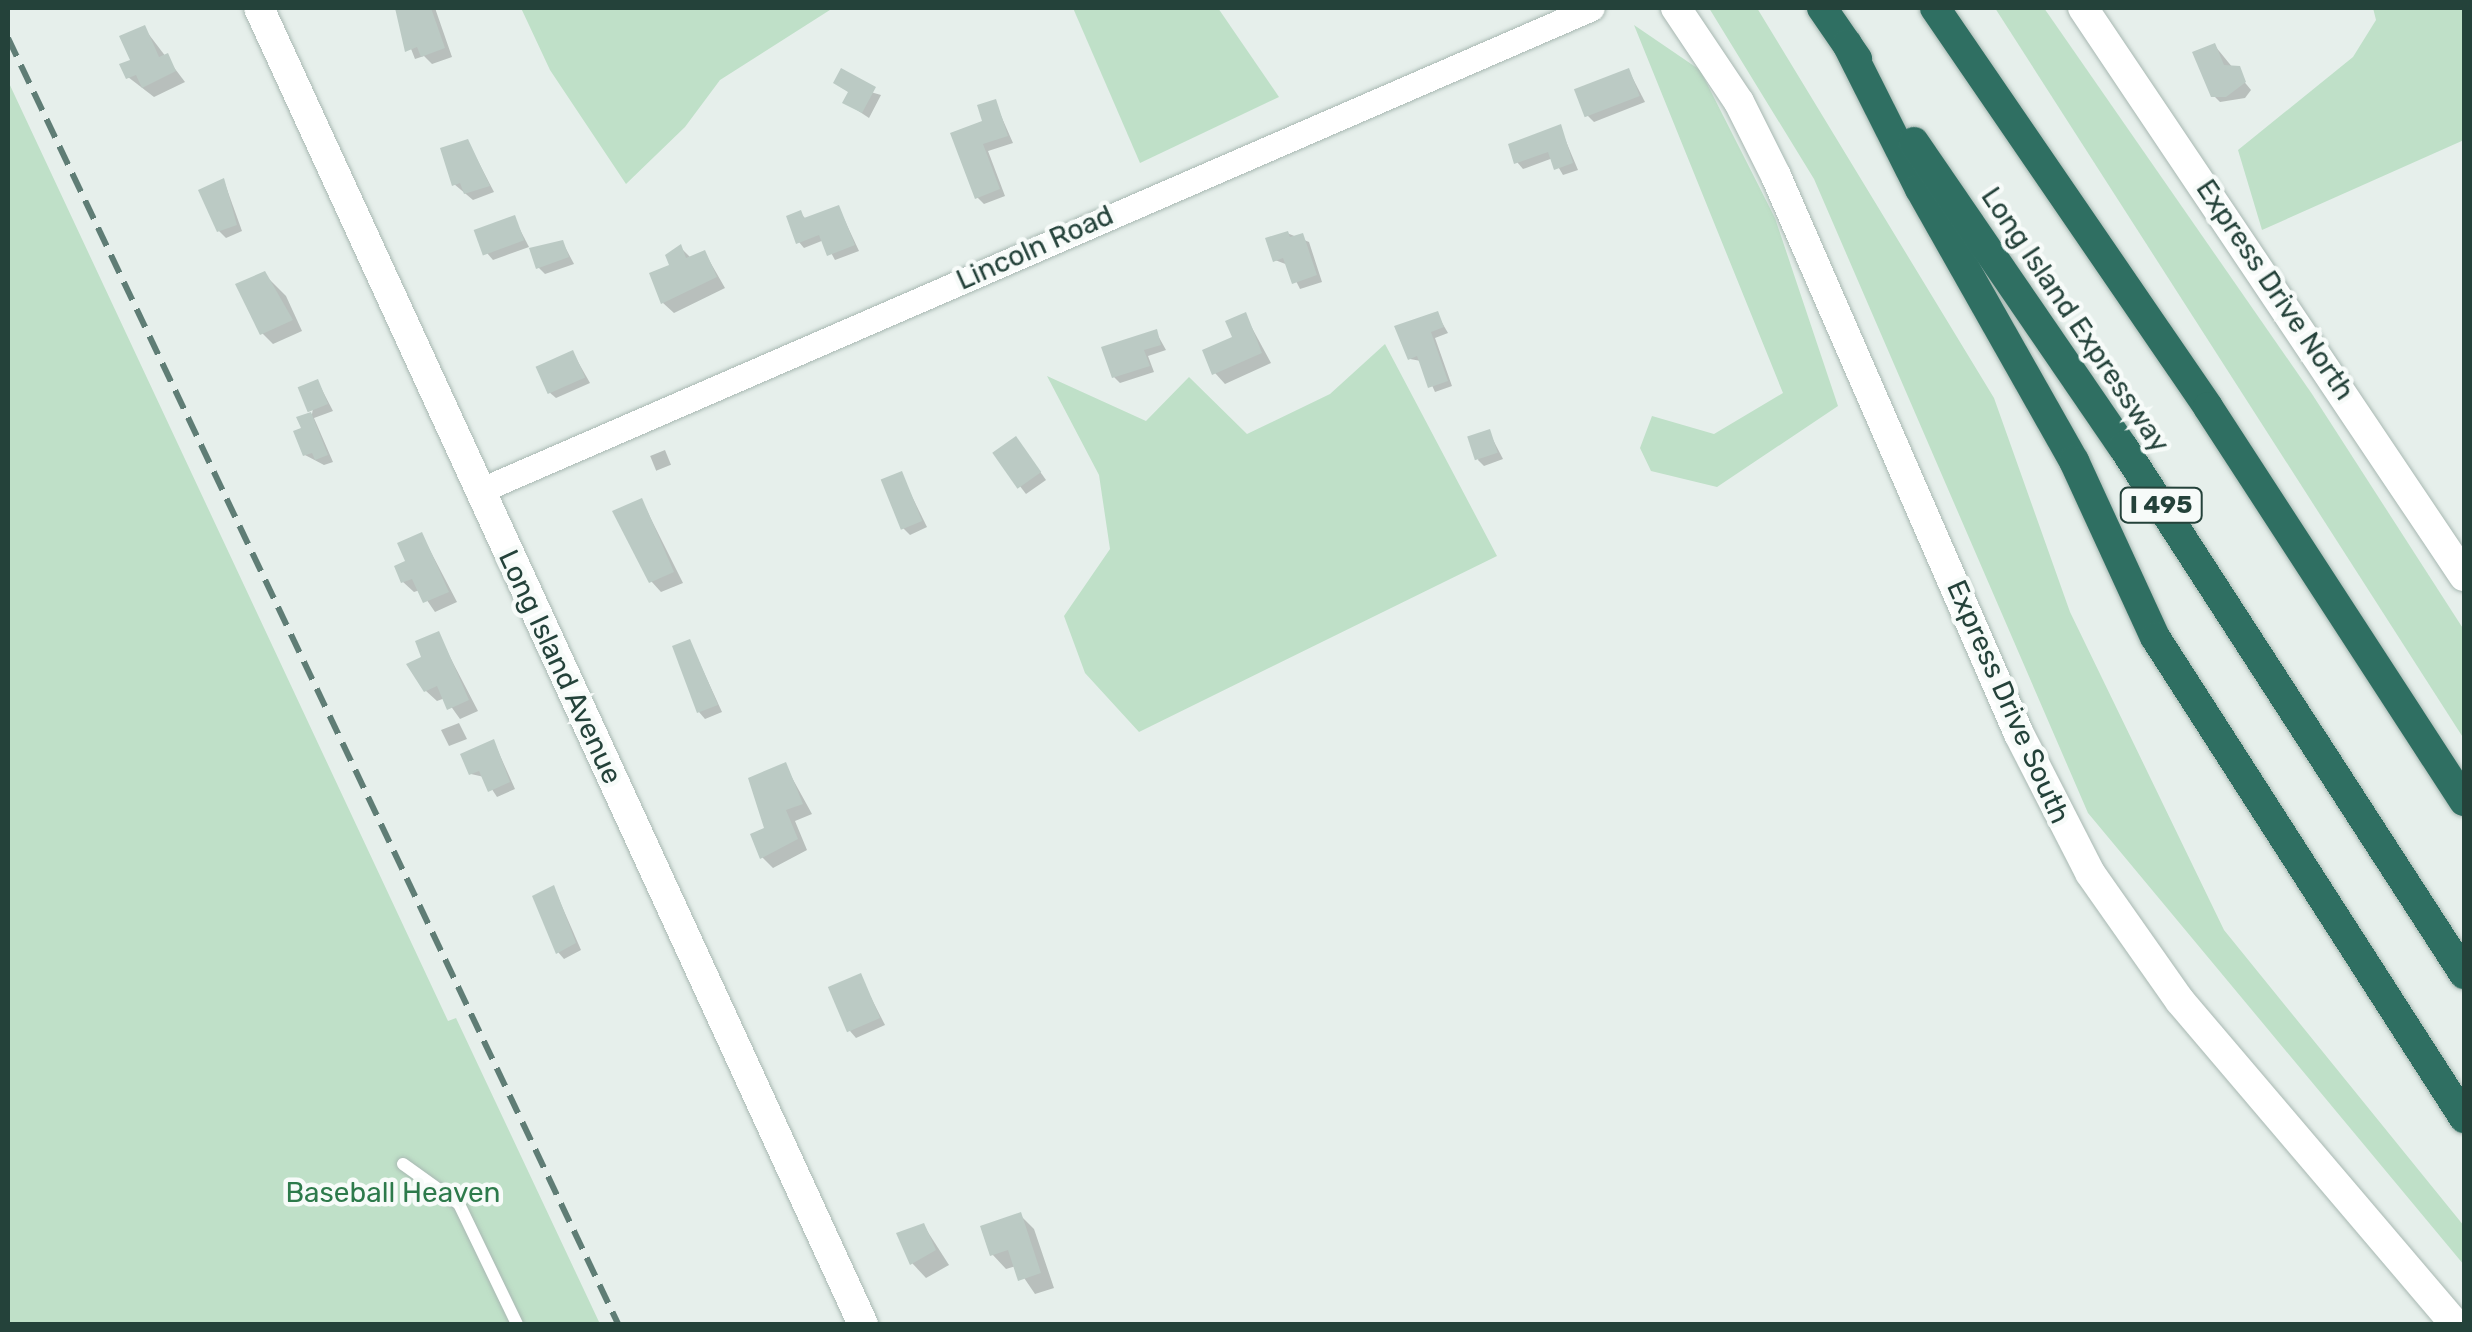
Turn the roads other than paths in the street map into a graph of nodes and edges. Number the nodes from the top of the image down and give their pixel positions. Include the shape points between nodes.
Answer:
1 (259, 8) edge
2 (1592, 8) edge
3 (1676, 8) edge
4 (1822, 8) edge
5 (1934, 8) edge
6 (2082, 8) edge
7 (1847, 44) junction
8 (479, 491) junction
9 (2464, 576) edge
10 (2464, 800) edge
11 (2464, 974) edge
12 (2464, 1118) edge
13 (403, 1164) dead end
14 (517, 1324) edge
15 (863, 1324) edge
16 (2455, 1324) edge

1 - 8 main road, Long Island Avenue
2 - 8 street, Lincoln Road
3 - 16 main road, Express Drive South via 1729,86 1776,176 2020,734 2083,861 2158,974
4 - 7 highway, Long Island Expressway / I 495
5 - 10 highway via 2208,407
6 - 9 main road, Express Drive North
7 - 11 highway, Long Island Expressway / I 495 via 2133,462
7 - 12 highway via 1920,189 2074,461 2156,637
8 - 15 main road, Long Island Avenue
13 - 14 lane via 459,1204

